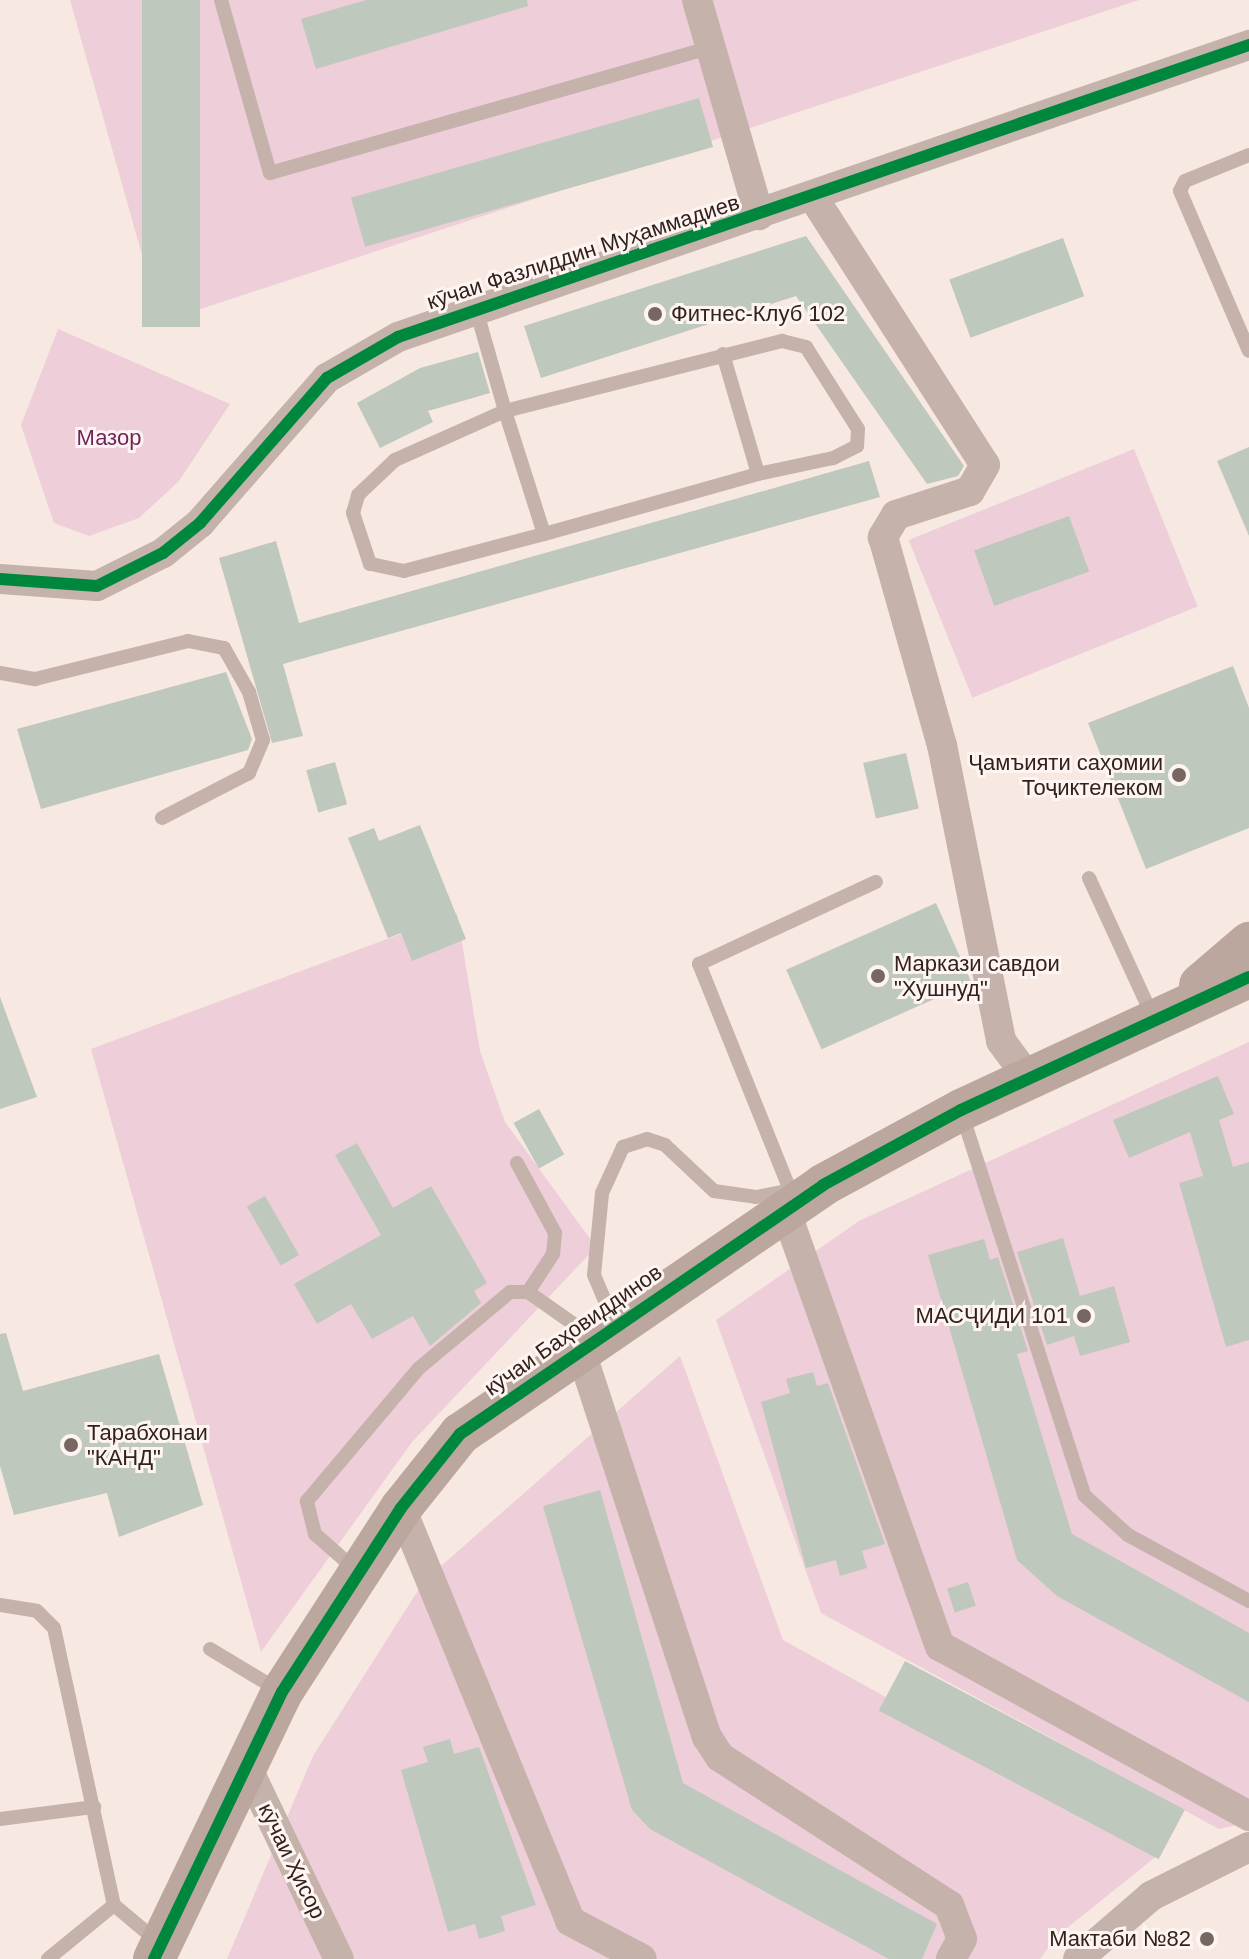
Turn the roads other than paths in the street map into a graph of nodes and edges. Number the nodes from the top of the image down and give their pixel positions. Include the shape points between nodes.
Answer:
1 (221, 0) edge
2 (697, 0) edge
3 (1249, 45) edge
4 (711, 47) junction
5 (1249, 155) edge
6 (813, 197) junction
7 (759, 215) junction
8 (476, 307) junction
9 (1249, 351) edge
10 (723, 354) junction
11 (505, 411) junction
12 (758, 474) junction
13 (544, 534) junction
14 (0, 579) edge
15 (0, 673) edge
16 (162, 818) dead end
17 (1089, 878) dead end
18 (876, 882) dead end
19 (1249, 943) edge
20 (1249, 977) edge
21 (1249, 1001) edge
22 (1156, 1022) junction
23 (1029, 1079) junction
24 (961, 1110) junction
25 (517, 1163) dead end
26 (800, 1195) junction
27 (528, 1292) junction
28 (596, 1336) junction
29 (401, 1508) junction
30 (357, 1572) junction
31 (1249, 1601) edge
32 (0, 1605) edge
33 (210, 1649) dead end
34 (282, 1692) junction
35 (245, 1763) junction
36 (94, 1807) junction
37 (1249, 1816) edge
38 (0, 1819) edge
39 (1249, 1847) edge
40 (114, 1905) junction
41 (156, 1950) edge
42 (48, 1959) edge
43 (339, 1959) edge
44 (642, 1959) edge
45 (951, 1959) edge
46 (1078, 1959) edge

1 - 4 lane via 270,173
2 - 4 street
3 - 6 street, кӯчаи Фазлиддин Муҳаммадиев
4 - 7 street
5 - 9 lane via 1185,181 1180,191
6 - 7 street, кӯчаи Фазлиддин Муҳаммадиев
6 - 23 street via 985,465 970,491 896,515 883,537 942,745 1001,1041
7 - 8 street, кӯчаи Фазлиддин Муҳаммадиев
8 - 11 lane
8 - 14 street, кӯчаи Фазлиддин Муҳаммадиев via 398,337 327,378 200,523 163,553 97,586
10 - 11 lane
10 - 12 lane
10 - 12 lane via 782,341 806,347 858,429 857,446 833,458
11 - 13 lane
11 - 13 lane via 395,460 372,478 353,513 359,533 380,571
12 - 13 lane
15 - 16 lane via 35,679 188,641 224,648 249,692 263,740 249,773
17 - 22 lane
18 - 26 lane via 699,964
19 - 22 street
20 - 22 street, кӯчаи Баҳовиддинов
21 - 22 street
22 - 23 street, кӯчаи Баҳовиддинов
23 - 24 street, кӯчаи Баҳовиддинов
24 - 26 street, кӯчаи Баҳовиддинов
24 - 31 lane via 1085,1496 1128,1535
25 - 27 lane via 555,1233 553,1254
26 - 28 street, кӯчаи Баҳовиддинов
26 - 28 lane via 756,1197 714,1191 665,1145 647,1139 623,1147 602,1193 594,1275
26 - 37 street via 940,1646
27 - 28 lane
27 - 30 lane via 510,1292 418,1369 307,1501 315,1534
28 - 29 street, кӯчаи Баҳовиддинов via 460,1434
28 - 45 street via 707,1737 720,1757 949,1905 962,1939
29 - 30 street, кӯчаи Баҳовиддинов
29 - 44 street via 570,1921
30 - 34 street, кӯчаи Баҳовиддинов
32 - 36 lane via 37,1611 54,1628
33 - 34 lane
34 - 35 street, кӯчаи Баҳовиддинов
35 - 41 street, кӯчаи Баҳовиддинов
35 - 43 street, кӯчаи Ҳисор
36 - 38 lane
36 - 40 lane
39 - 46 street via 1151,1896
40 - 41 lane
40 - 42 lane

